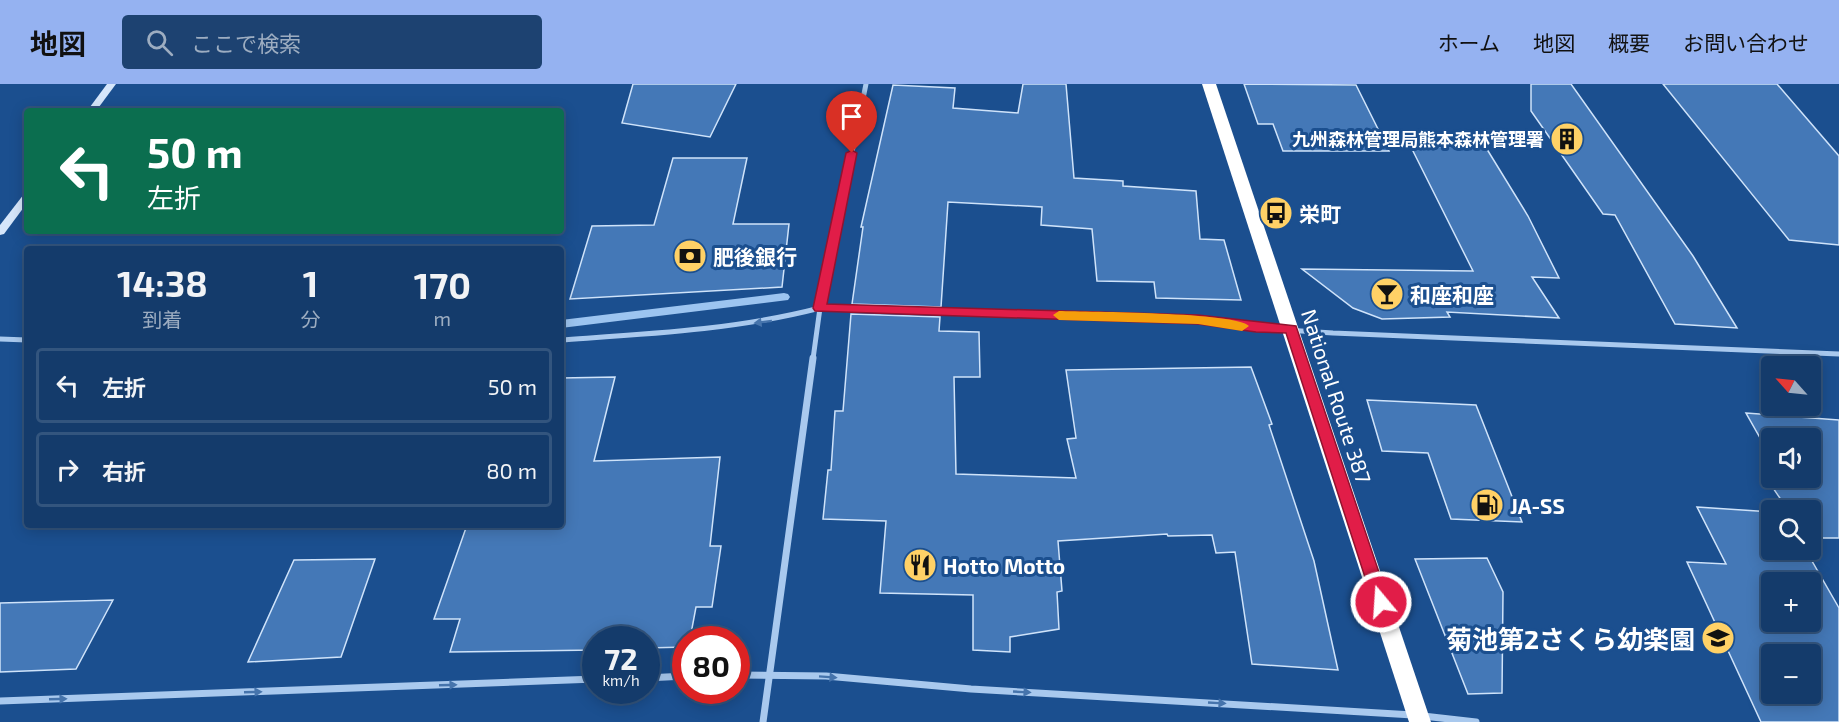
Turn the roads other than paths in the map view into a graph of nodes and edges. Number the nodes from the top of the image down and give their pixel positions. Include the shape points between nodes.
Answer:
1 (111, 84) edge
2 (866, 84) edge
3 (1209, 84) edge
4 (93, 108) edge
5 (24, 200) edge
6 (0, 232) edge
7 (820, 308) junction
8 (1291, 329) junction
9 (0, 339) edge
10 (24, 340) edge
11 (564, 340) edge
12 (1839, 354) edge
13 (769, 674) junction
14 (750, 675) edge
15 (582, 680) edge
16 (0, 701) edge
17 (1419, 718) edge
18 (763, 722) edge
19 (1476, 722) edge

1 - 4 street
2 - 7 street
3 - 8 highway, National Route 387
5 - 6 street
7 - 8 street via 1198,320
7 -> 11 street via 779,320
7 - 13 street
8 - 12 street
8 - 17 highway, National Route 387
9 - 10 street
13 - 14 street
13 -> 17 street
13 - 18 street
16 -> 15 street
17 - 19 street

